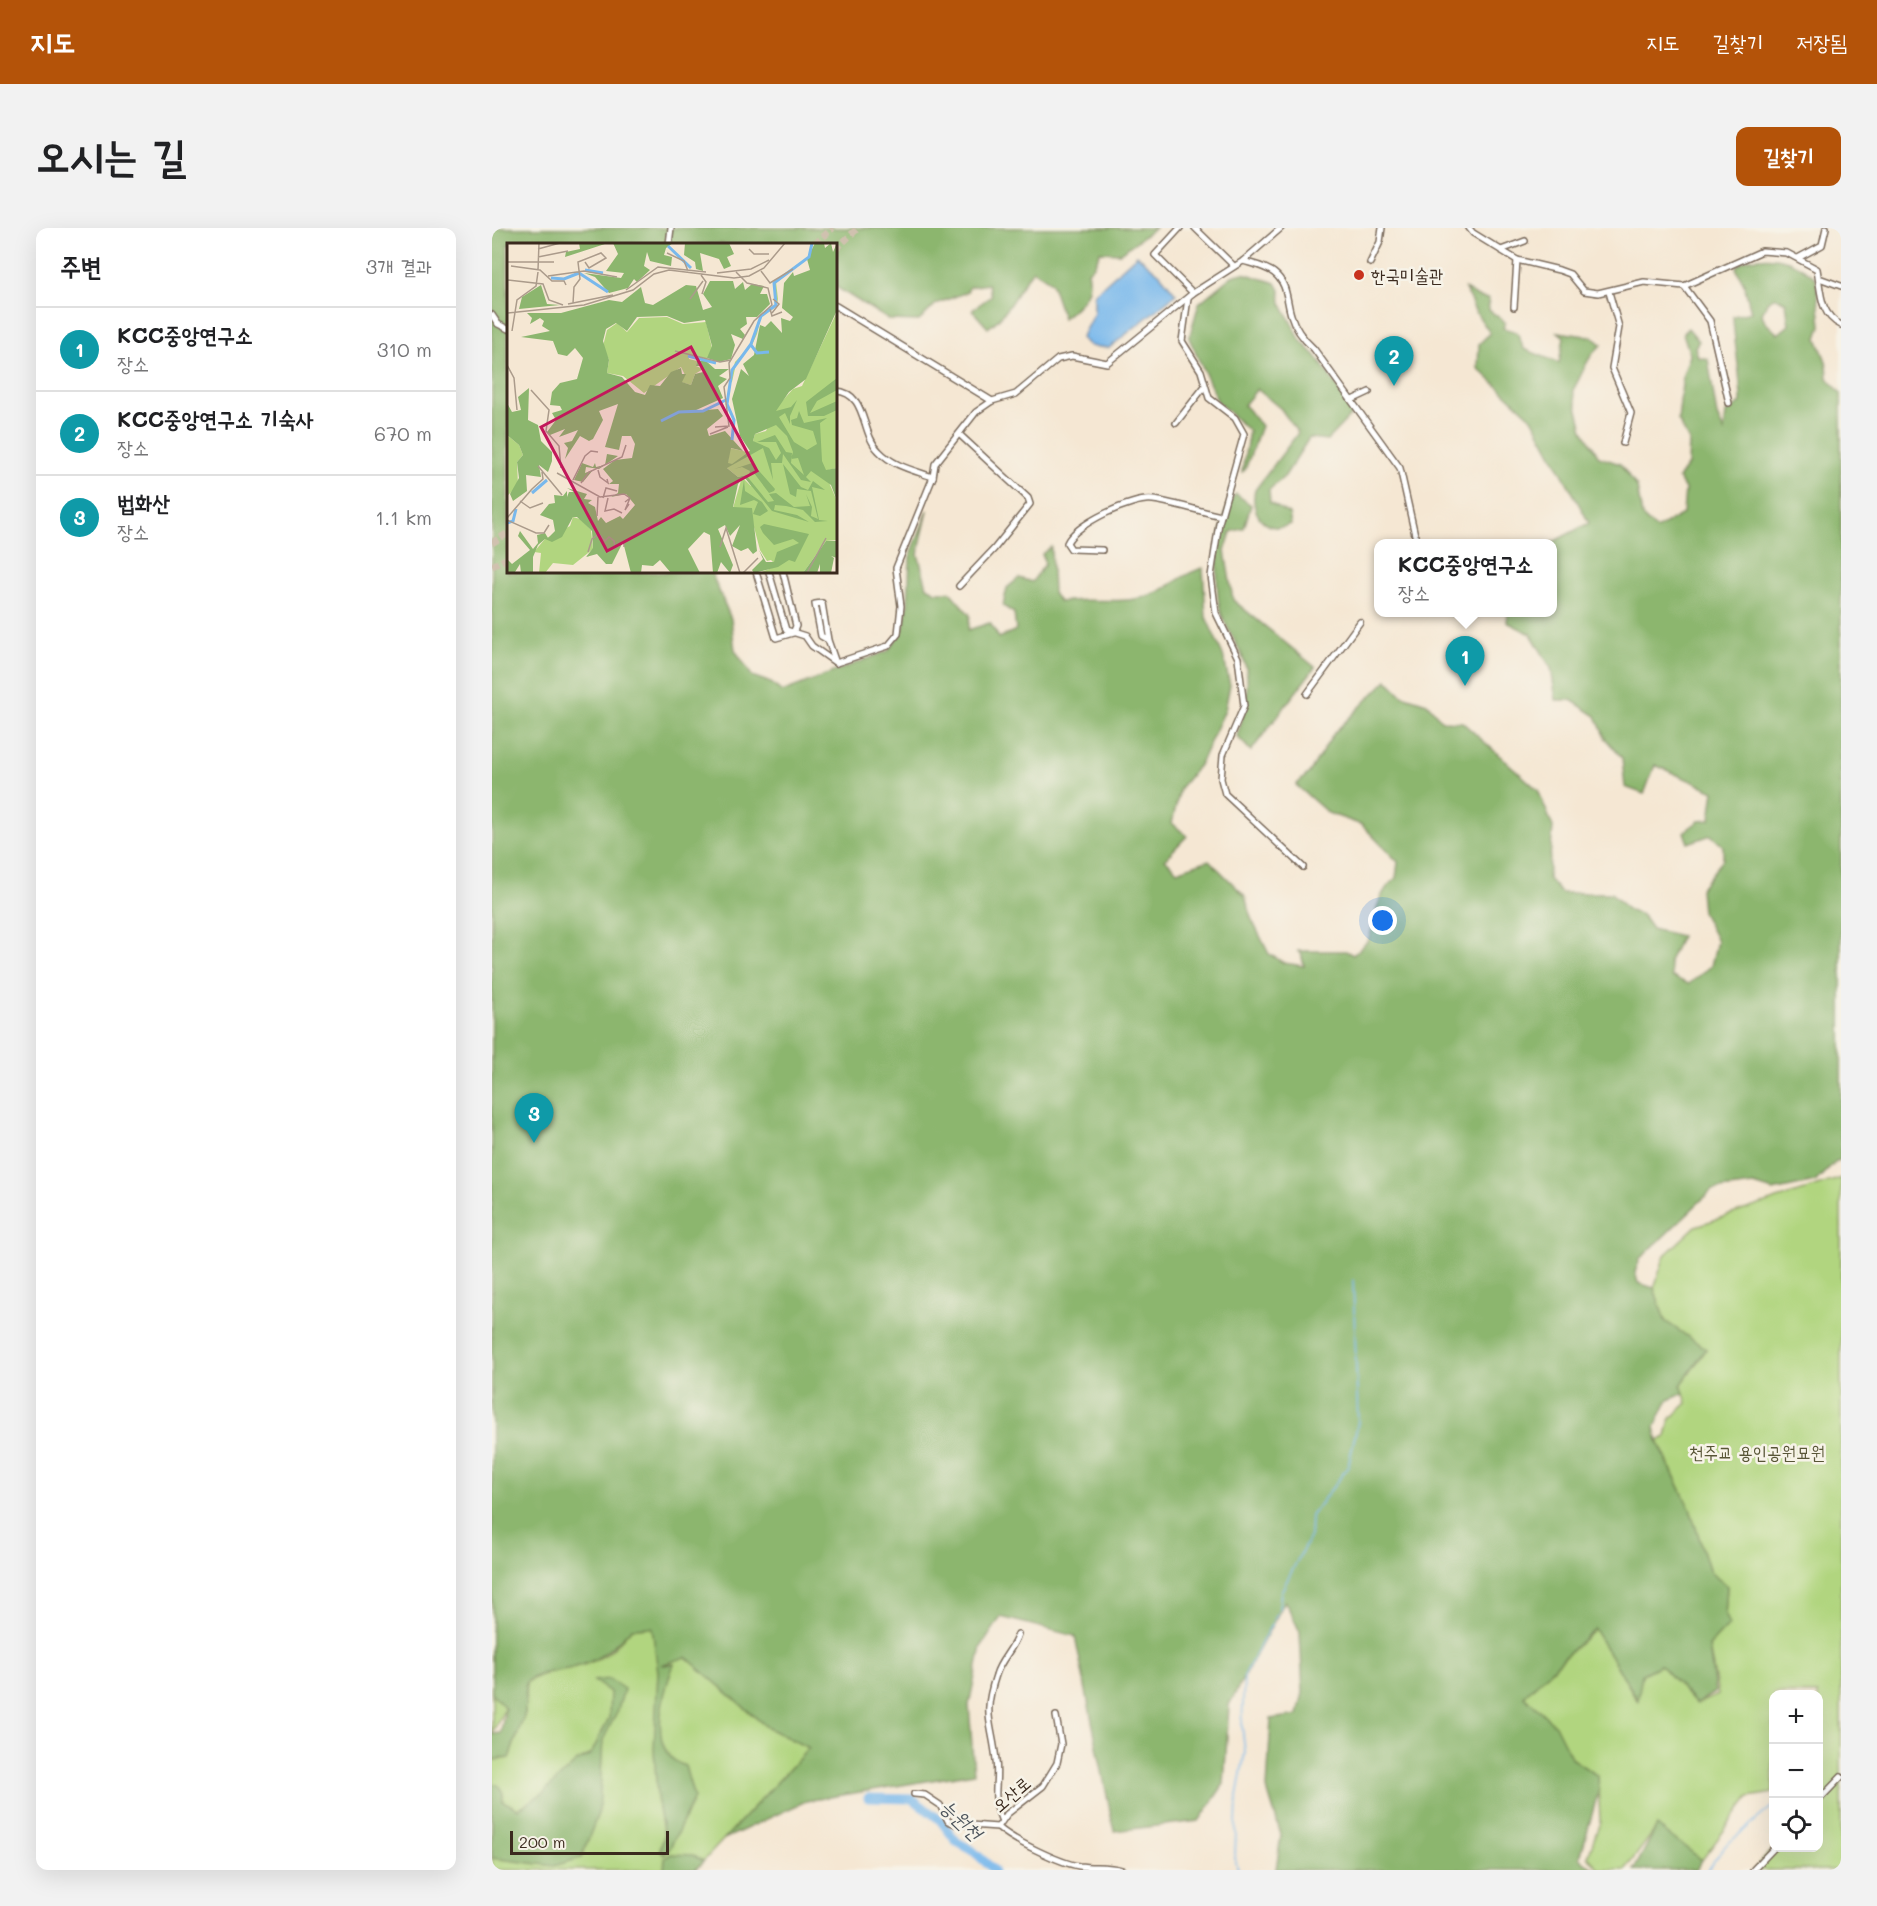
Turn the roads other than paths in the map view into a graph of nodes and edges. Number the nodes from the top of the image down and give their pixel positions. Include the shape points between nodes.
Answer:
1 (671, 228) edge
2 (1180, 228) edge
3 (1195, 228) edge
4 (1281, 228) edge
5 (1382, 228) edge
6 (1469, 228) edge
7 (1826, 228) edge
8 (1525, 241) dead end
9 (669, 243) edge
10 (1501, 250) junction
11 (1798, 258) junction
12 (1517, 260) junction
13 (1243, 261) junction
14 (1370, 263) dead end
15 (1234, 266) junction
16 (1819, 278) junction
17 (1684, 286) junction
18 (1841, 286) edge
19 (1609, 292) junction
20 (1191, 295) junction
21 (837, 307) edge
22 (1514, 307) dead end
23 (492, 315) edge
24 (1841, 325) edge
25 (507, 328) edge
26 (1205, 386) junction
27 (837, 391) edge
28 (1369, 392) dead end
29 (1352, 400) junction
30 (992, 401) junction
31 (1729, 404) dead end
32 (1176, 423) dead end
33 (959, 434) junction
34 (1623, 443) dead end
35 (933, 477) junction
36 (1221, 516) junction
37 (1416, 539) edge
38 (1102, 550) dead end
39 (756, 573) edge
40 (769, 573) edge
41 (783, 573) edge
42 (959, 586) dead end
43 (1360, 622) dead end
44 (793, 633) junction
45 (828, 640) junction
46 (836, 663) junction
47 (1307, 694) dead end
48 (1303, 867) dead end
49 (1018, 1635) dead end
50 (1056, 1716) dead end
51 (1841, 1777) edge
52 (914, 1794) dead end
53 (1821, 1798) edge
54 (1001, 1819) junction
55 (998, 1827) junction
56 (1770, 1852) edge
57 (1122, 1870) edge
58 (1753, 1870) edge

1 - 9 street
2 - 20 street via 1155,255
3 - 15 street
4 - 13 street
5 - 14 street
6 - 10 street
7 - 11 street via 1822,245
8 - 10 street
10 - 12 street
11 - 16 street via 1817,269
11 - 17 street via 1762,250
12 - 19 street via 1570,274 1584,291
12 - 22 street
13 - 15 street
13 - 29 street via 1264,267 1280,280 1299,334
15 - 20 street
16 - 18 street
16 - 24 street via 1824,311
17 - 19 street via 1644,282
17 - 31 street via 1710,321
19 - 34 street via 1619,327 1612,368 1631,413
20 - 26 street via 1182,341 1201,371
20 - 30 street via 1107,363 1072,356 1058,359 1016,394
21 - 30 street
23 - 25 street
26 - 32 street
26 - 36 street via 1209,398 1235,418 1244,434
27 - 35 street via 856,400 872,441 890,462
28 - 29 street
29 - 37 street via 1400,468
30 - 33 street via 976,412
33 - 35 street via 935,464
33 - 42 street via 1030,504
35 - 46 street via 896,568 901,606 898,634 888,646
36 - 38 street via 1150,499 1095,518 1067,543 1078,551
36 - 48 street via 1211,576 1216,613 1238,658 1244,706 1223,755 1221,779 1226,794
39 - 44 street via 776,638
40 - 44 street via 786,630
41 - 44 street via 796,626
43 - 47 street
44 - 46 street via 805,636
45 - 45 street via 822,603 815,604 820,636
45 - 46 street
49 - 54 street via 997,1671 987,1707 996,1762 994,1802
50 - 54 street, 오산로 via 1061,1744 1057,1763 1043,1786
51 - 53 street
52 - 55 street, 오산로 via 925,1795 940,1805 948,1821
54 - 55 street, 오산로
55 - 57 street, 오산로 via 1046,1855 1078,1866
56 - 58 street

